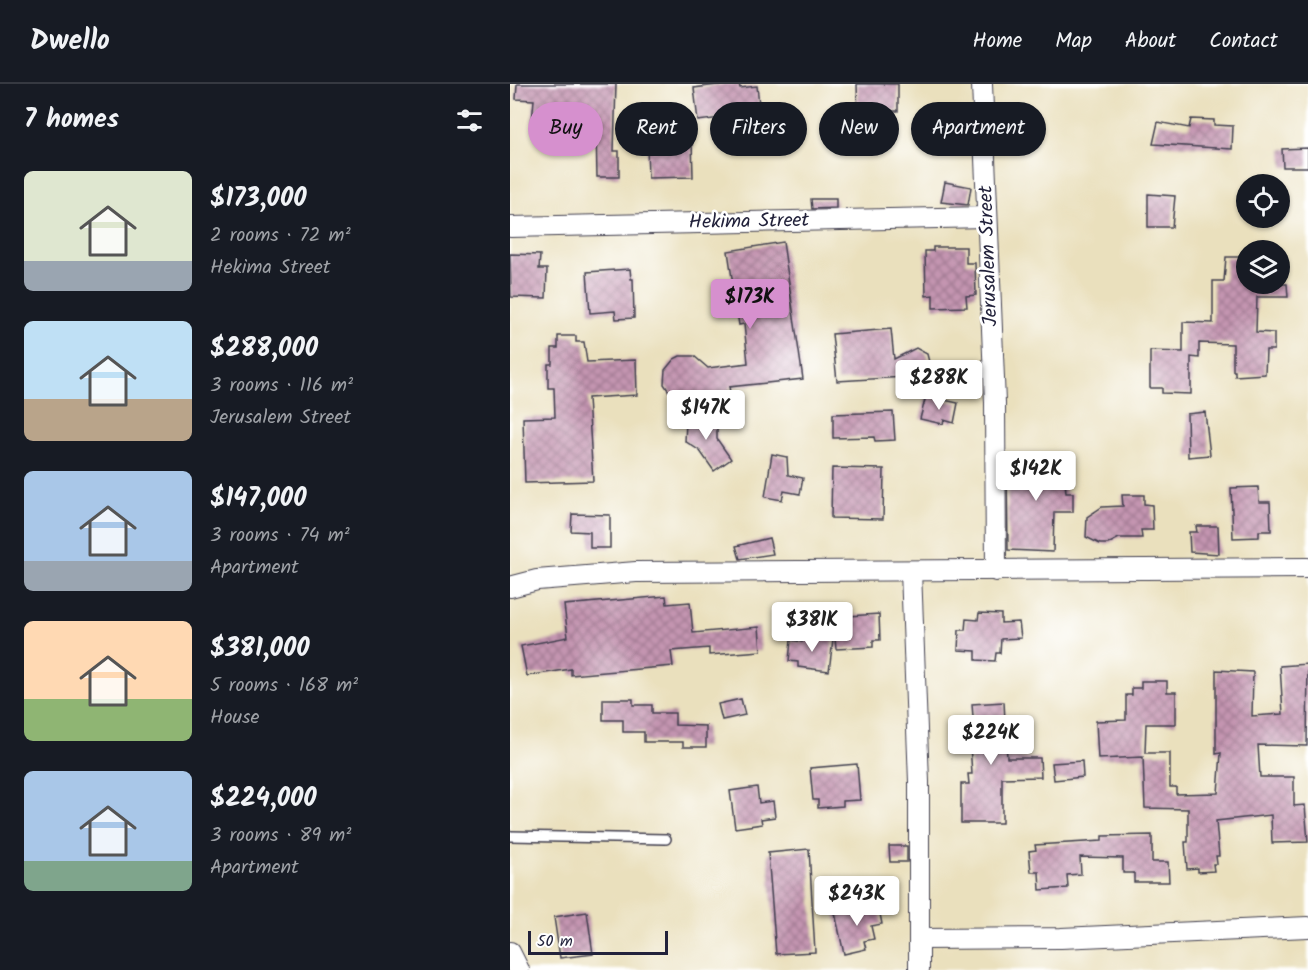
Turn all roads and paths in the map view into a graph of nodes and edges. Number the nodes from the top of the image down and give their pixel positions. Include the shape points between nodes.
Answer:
1 (982, 84) edge
2 (987, 217) junction
3 (510, 227) edge
4 (1308, 568) edge
5 (911, 571) junction
6 (996, 572) junction
7 (510, 587) edge
8 (510, 836) edge
9 (666, 839) dead end
10 (1308, 927) edge
11 (920, 939) junction
12 (510, 952) edge
13 (519, 970) edge
14 (919, 970) edge

1 - 2 street, Jerusalem Street
2 - 3 street, Hekima Street
2 - 6 street, Jerusalem Street via 995,403
4 - 6 street
5 - 6 street
5 - 7 street via 636,572 537,580
5 - 11 street
8 - 9 lane
10 - 11 street via 1061,938
11 - 14 street
12 - 13 street

